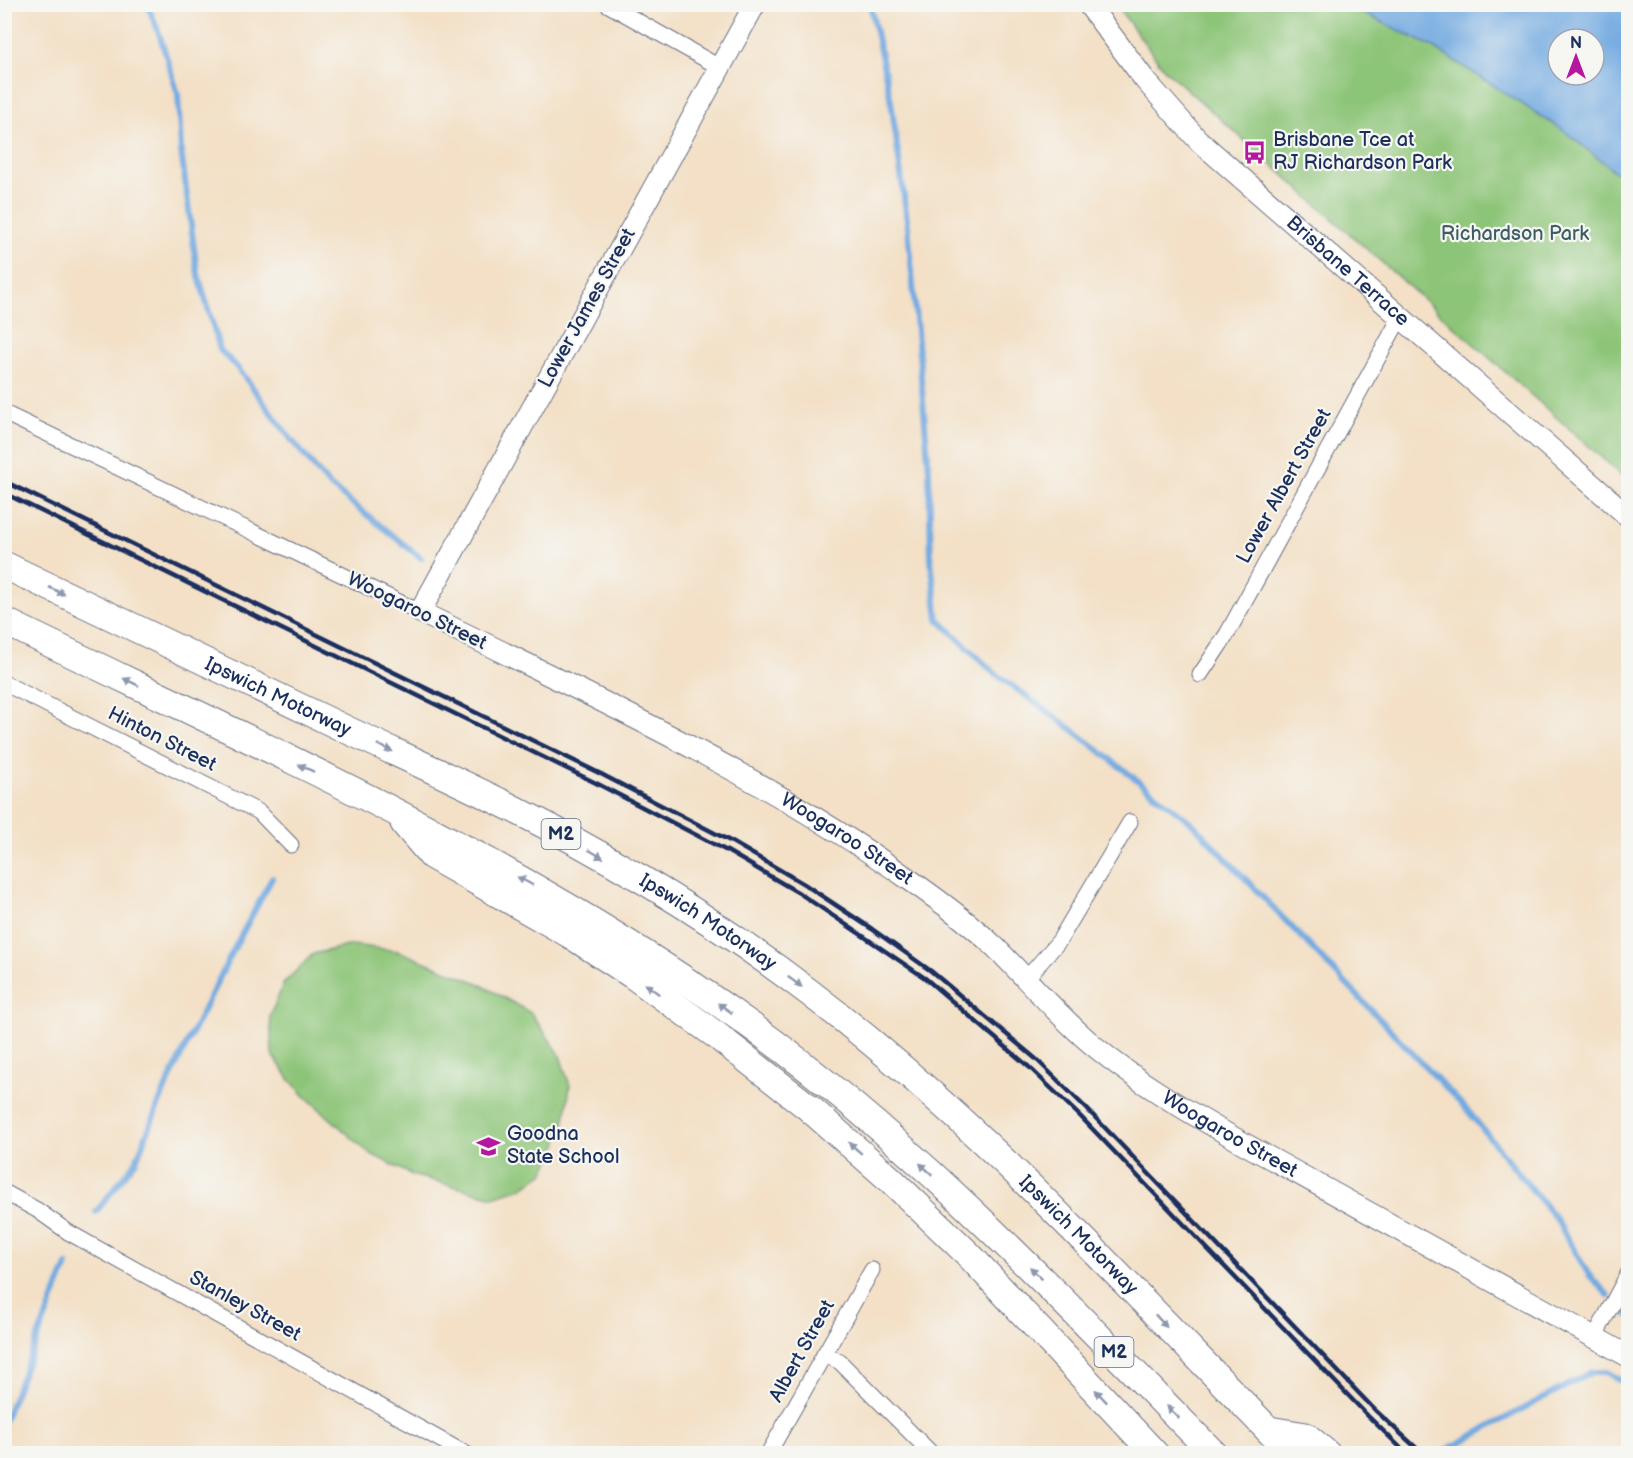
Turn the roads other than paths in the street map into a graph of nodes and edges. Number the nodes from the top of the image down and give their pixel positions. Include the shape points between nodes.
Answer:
1 (607, 4) edge
2 (755, 4) edge
3 (1088, 4) edge
4 (720, 68) junction
5 (1401, 316) junction
6 (4, 413) edge
7 (1629, 516) edge
8 (4, 566) edge
9 (420, 612) junction
10 (4, 621) edge
11 (1200, 675) dead end
12 (4, 683) edge
13 (396, 812) junction
14 (1130, 822) dead end
15 (291, 845) dead end
16 (1026, 980) junction
17 (4, 1192) edge
18 (872, 1270) dead end
19 (1629, 1274) edge
20 (1594, 1338) junction
21 (824, 1354) junction
22 (1629, 1356) edge
23 (1269, 1430) junction
24 (466, 1454) edge
25 (768, 1454) edge
26 (932, 1454) edge
27 (1155, 1454) edge
28 (1214, 1454) edge
29 (1292, 1454) edge
30 (1326, 1454) edge

1 - 4 street
2 - 4 street, Lower James Street
3 - 5 street, Brisbane Terrace via 1145,81 1198,140
4 - 9 street, Lower James Street
5 - 7 street, Brisbane Terrace
5 - 11 street, Lower Albert Street via 1227,634
6 - 9 street, Woogaroo Street
8 -> 23 highway, Ipswich Motorway / M2 via 507,805 721,930 809,992 932,1093 1093,1247
9 - 16 street, Woogaroo Street via 675,737 794,805 949,909 993,945
13 -> 10 highway, M2
12 - 15 street, Hinton Street via 259,812
27 -> 13 highway via 968,1254 808,1107 634,976 571,935 432,856
28 -> 13 highway, M2 via 970,1208 822,1079 742,1019 602,926
14 - 16 street via 1059,941
16 - 20 street, Woogaroo Street via 1094,1046 1191,1113
17 - 24 street, Stanley Street via 96,1248
18 - 21 street, Albert Street
19 - 20 street
20 - 22 street, Woogaroo Street
21 - 25 street, Albert Street
21 - 26 street via 840,1362
23 - 29 highway, Ipswich Motorway / M2
23 - 30 highway via 1306,1436

